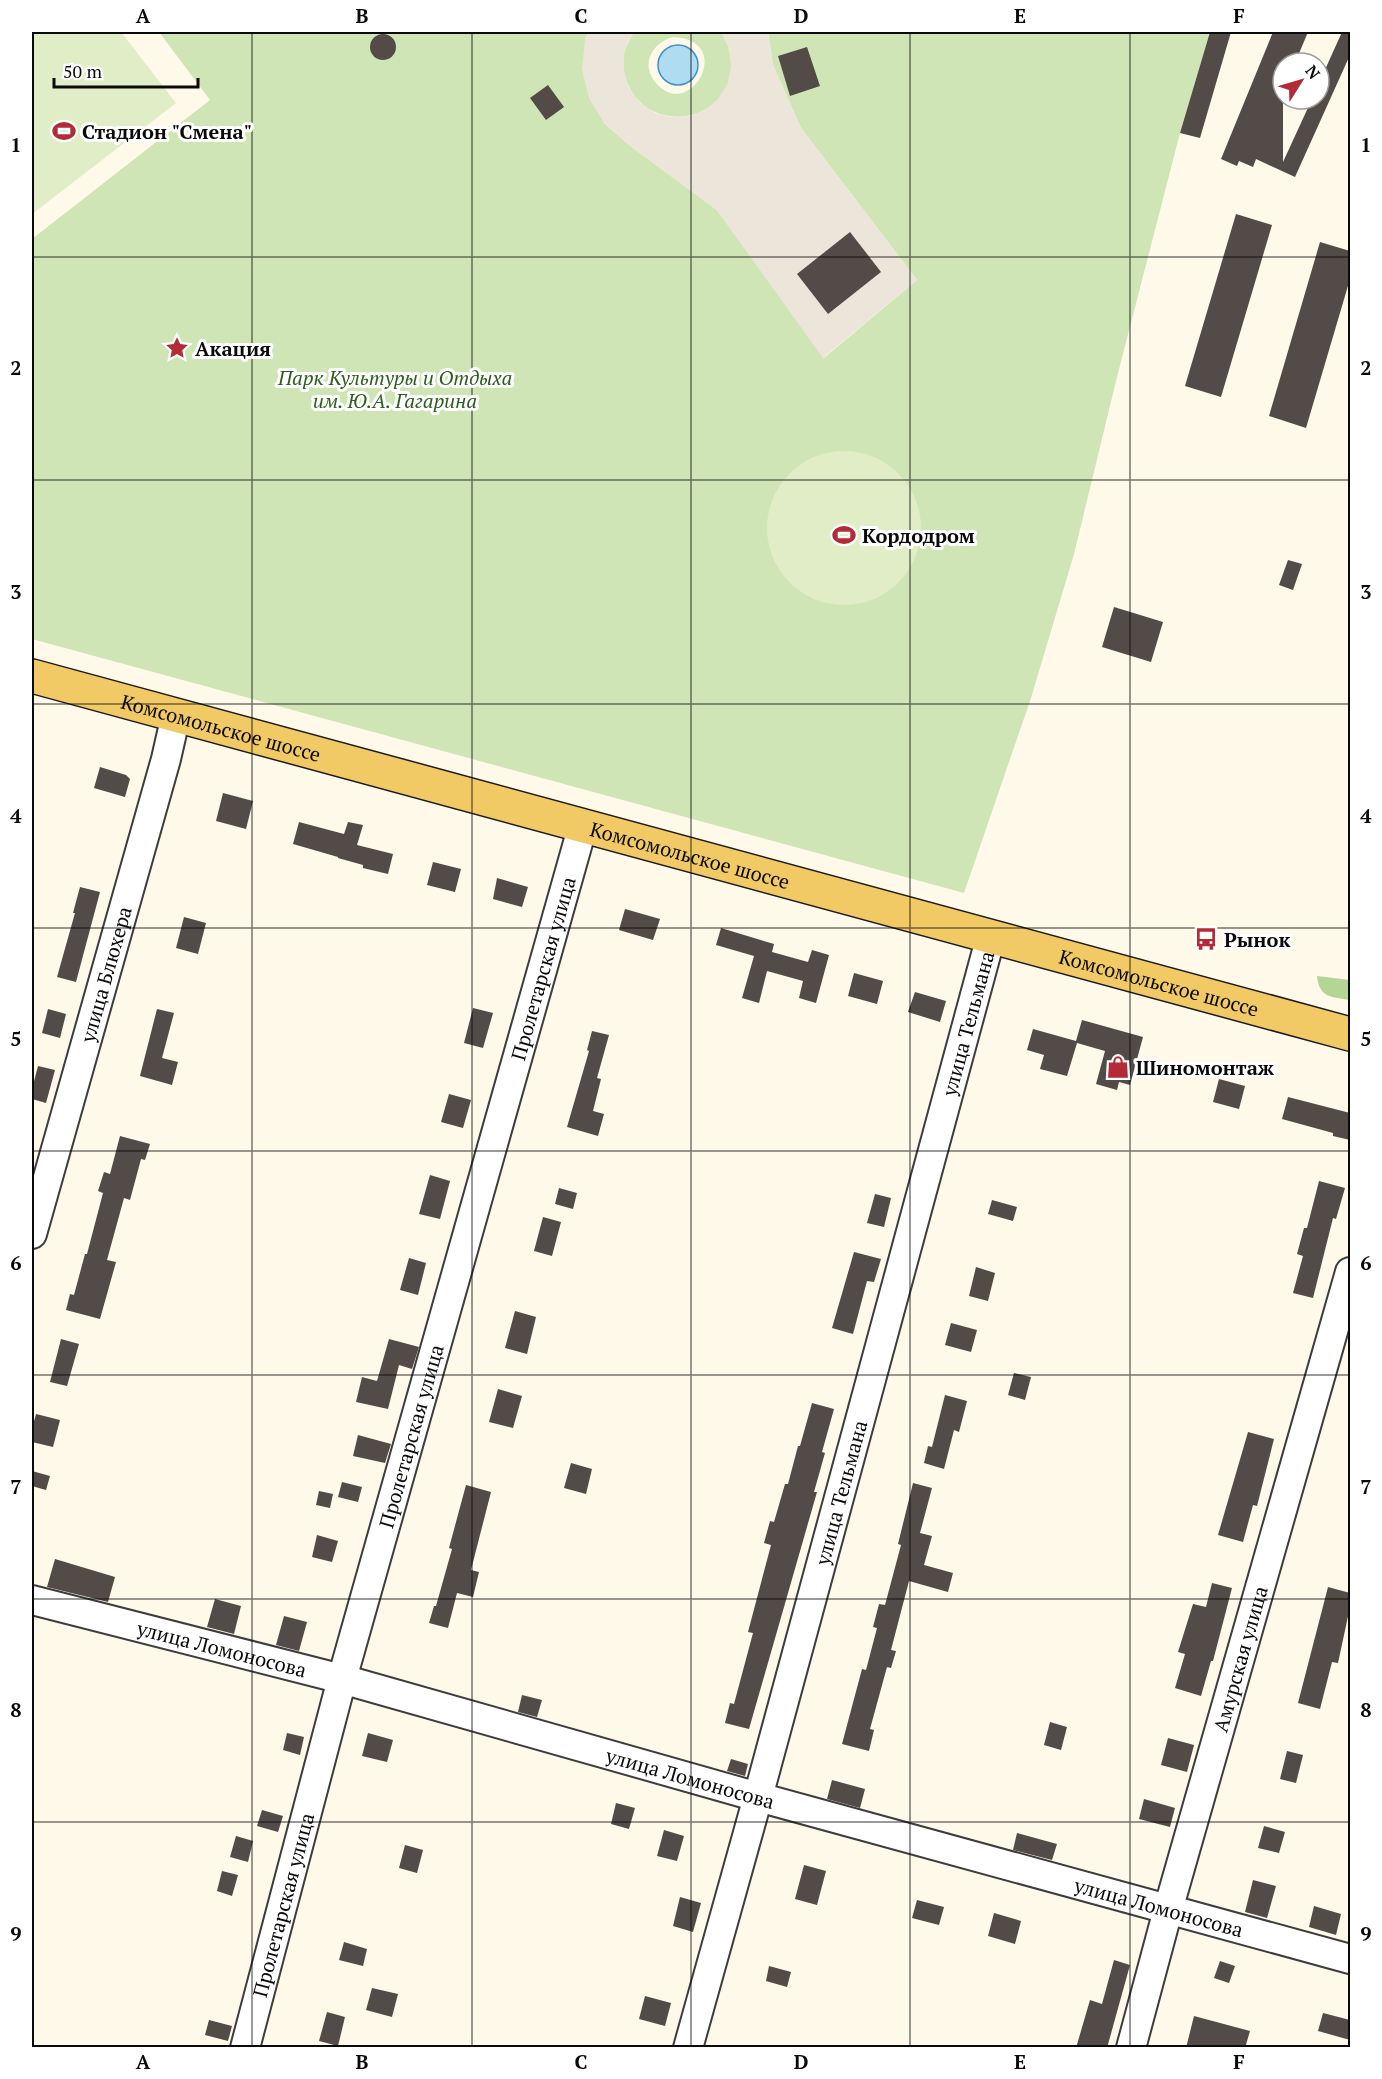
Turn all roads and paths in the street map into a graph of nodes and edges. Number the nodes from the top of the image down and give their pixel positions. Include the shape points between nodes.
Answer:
1 (32, 676) edge
2 (176, 715) junction
3 (583, 825) junction
4 (991, 936) junction
5 (1350, 1034) edge
6 (32, 1234) edge
7 (1350, 1272) edge
8 (32, 1600) edge
9 (342, 1679) junction
10 (758, 1797) junction
11 (1168, 1910) junction
12 (1350, 1959) edge
13 (245, 2048) edge
14 (688, 2048) edge
15 (1131, 2048) edge

1 - 2 main road, Комсомольское шоссе
2 - 3 main road, Комсомольское шоссе
2 - 6 street, улица Блюхера
3 - 4 main road, Комсомольское шоссе
3 - 9 street, Пролетарская улица
4 - 5 main road, Комсомольское шоссе
4 - 10 street, улица Тельмана
7 - 11 street, Амурская улица
8 - 9 street, улица Ломоносова
9 - 10 street, улица Ломоносова
9 - 13 street, Пролетарская улица
10 - 11 street, улица Ломоносова
10 - 14 street, улица Тельмана
11 - 12 street, улица Ломоносова
11 - 15 street, Амурская улица

